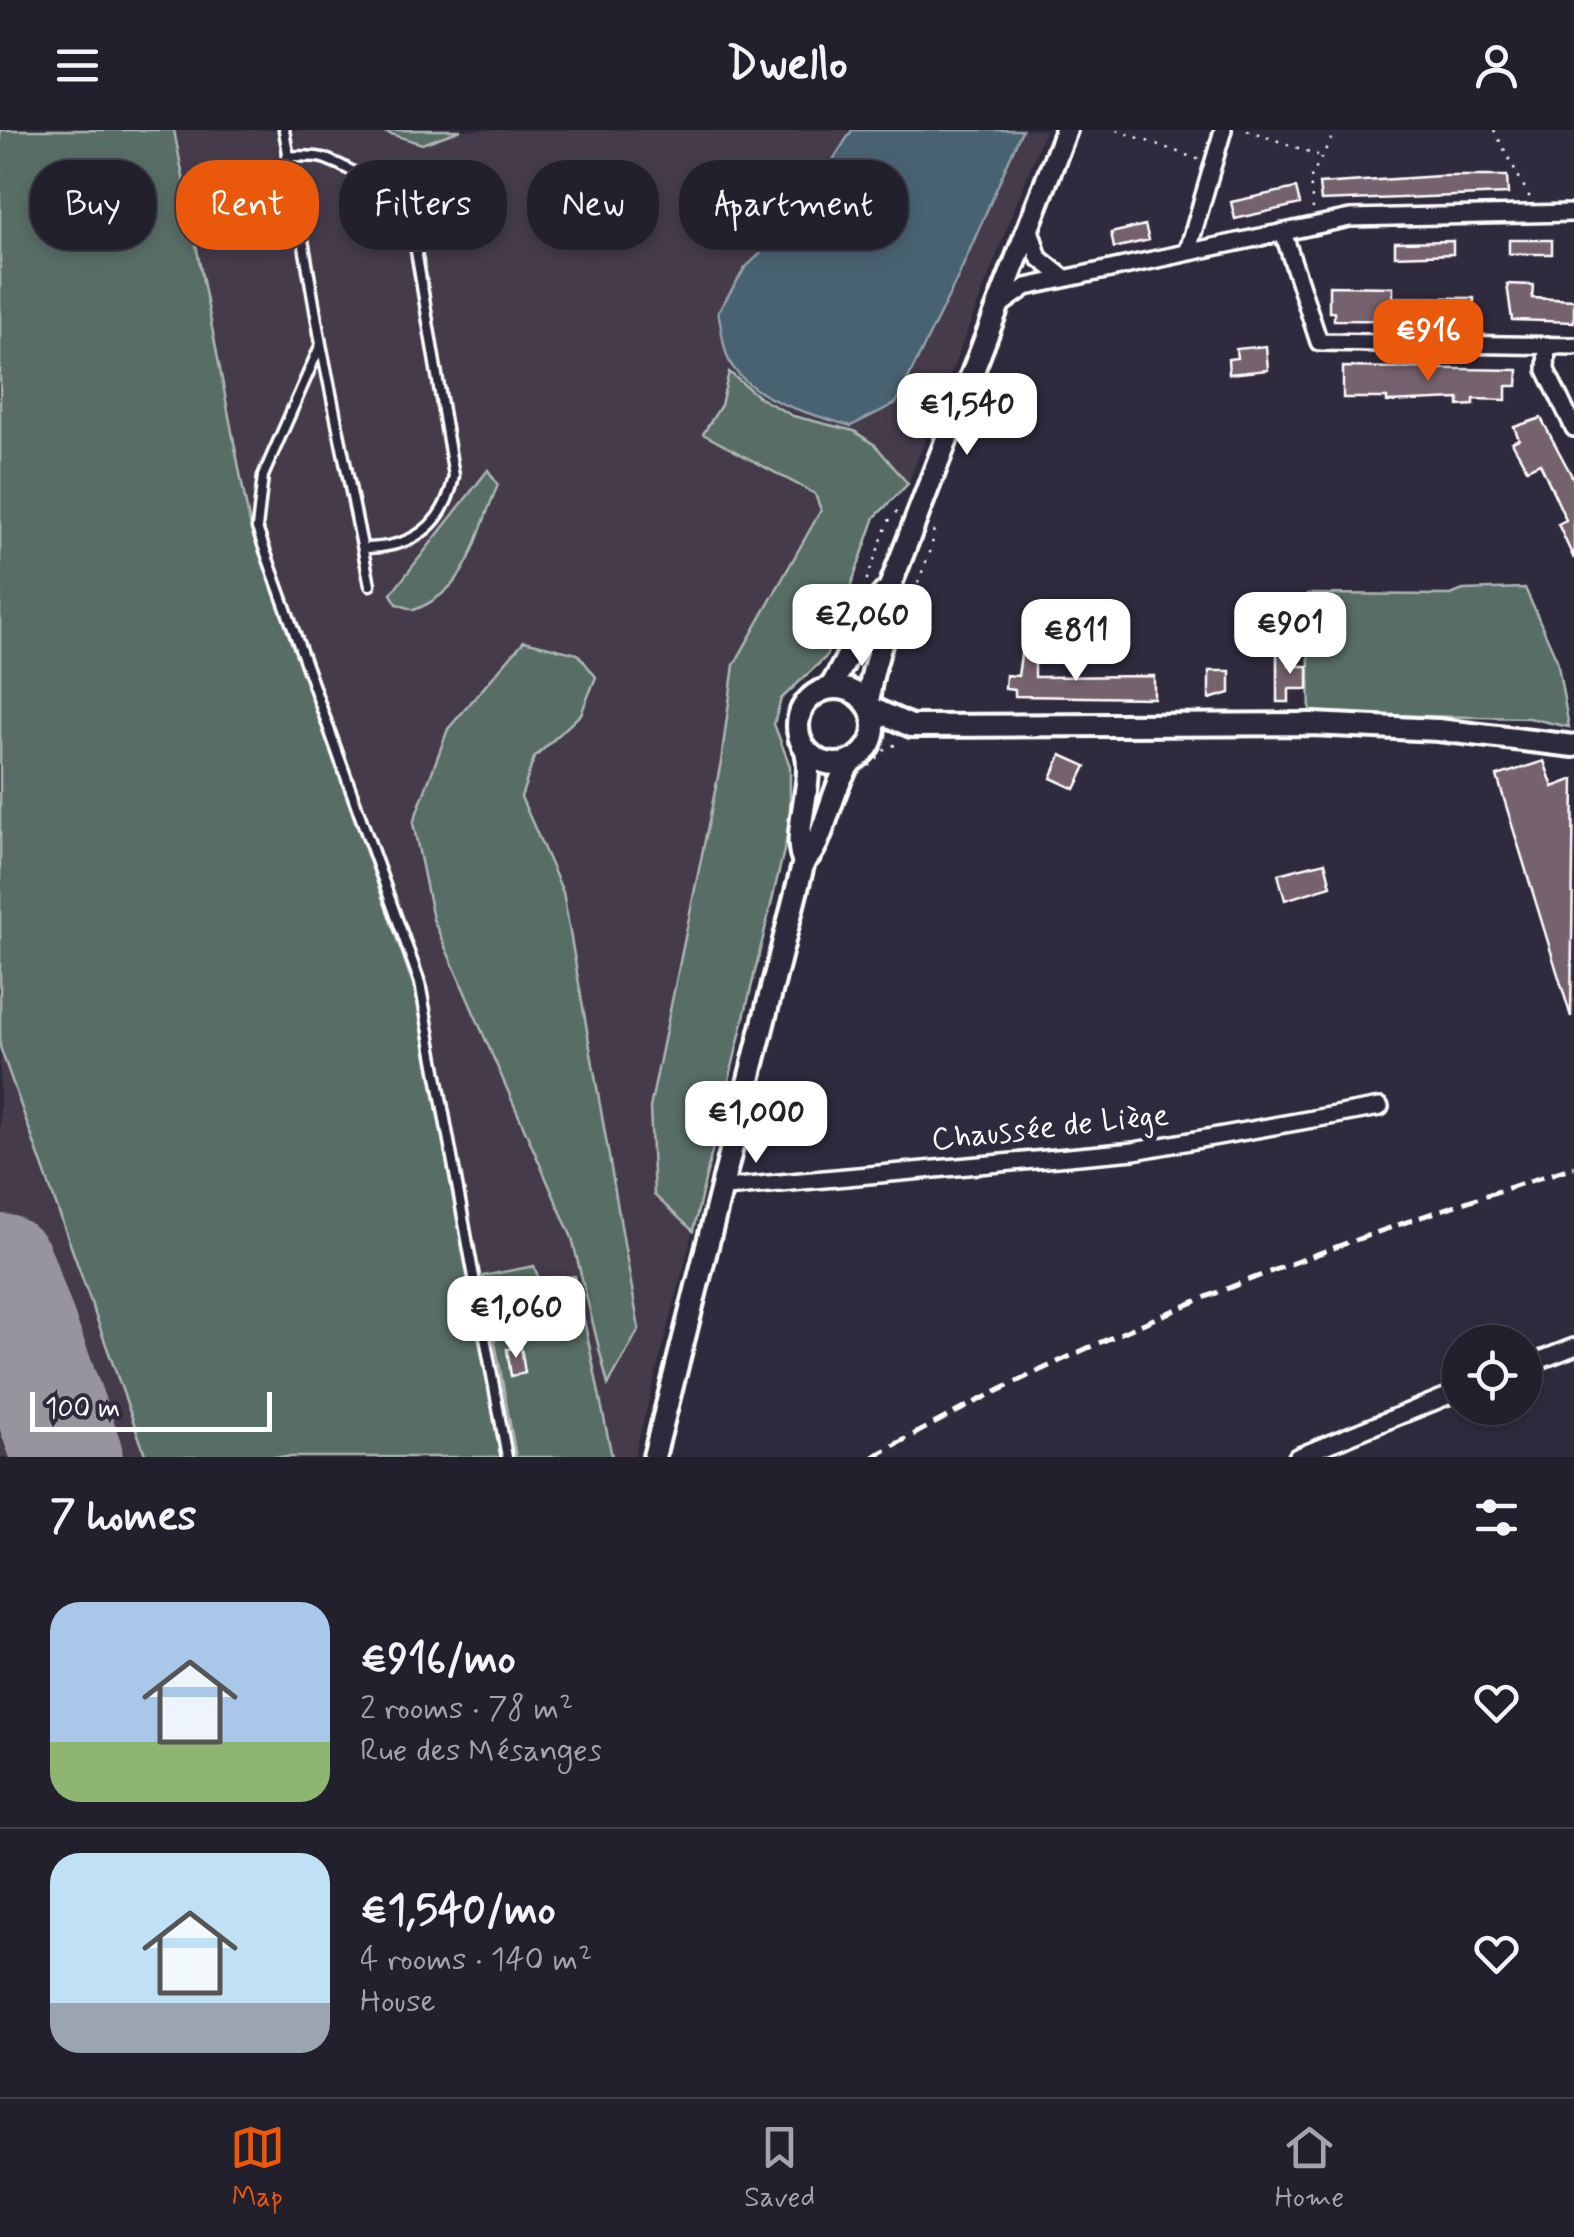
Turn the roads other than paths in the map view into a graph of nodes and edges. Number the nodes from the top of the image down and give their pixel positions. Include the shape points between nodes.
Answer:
1 (284, 130) edge
2 (1066, 130) edge
3 (1223, 130) edge
4 (287, 156) junction
5 (1574, 213) edge
6 (1028, 226) junction
7 (1283, 232) junction
8 (1188, 250) junction
9 (1064, 278) junction
10 (997, 308) junction
11 (321, 344) junction
12 (1548, 345) junction
13 (1574, 346) edge
14 (1574, 428) edge
15 (363, 548) junction
16 (370, 586) dead end
17 (889, 590) junction
18 (830, 688) junction
19 (869, 707) junction
20 (911, 726) junction
21 (1574, 746) edge
22 (806, 751) junction
23 (858, 757) junction
24 (804, 861) junction
25 (1380, 1106) dead end
26 (725, 1188) junction
27 (1574, 1347) edge
28 (1542, 1359) edge
29 (1442, 1397) edge
30 (507, 1457) edge
31 (654, 1457) edge
32 (1297, 1457) edge

1 - 4 lane
2 - 6 main road
3 - 8 street
4 - 11 lane
4 - 15 lane via 325,158 395,200 414,233 454,476 442,512 414,540
5 - 7 street via 1350,218
6 - 9 street via 1040,258
6 - 10 main road
7 - 8 street
7 - 12 street via 1318,342
8 - 9 street
9 - 10 street via 1026,287
10 - 17 main road
11 - 15 lane
11 - 30 lane via 263,476 257,528 420,983
12 - 13 street
12 - 14 street via 1546,370
15 - 16 lane
17 - 18 main road via 878,597
17 - 19 main road via 892,603 870,671
18 - 19 main road via 852,691
18 - 22 main road via 800,713 799,739
19 - 20 main road
19 - 23 main road via 874,728
20 - 21 main road via 1312,724
20 - 23 main road
22 - 23 main road via 828,764
22 - 24 main road via 810,778 799,847
23 - 24 main road via 835,783 814,854
24 - 26 main road
25 - 26 street, Chaussée de Liège via 1134,1151
26 - 31 main road
27 - 28 street
29 - 32 street

